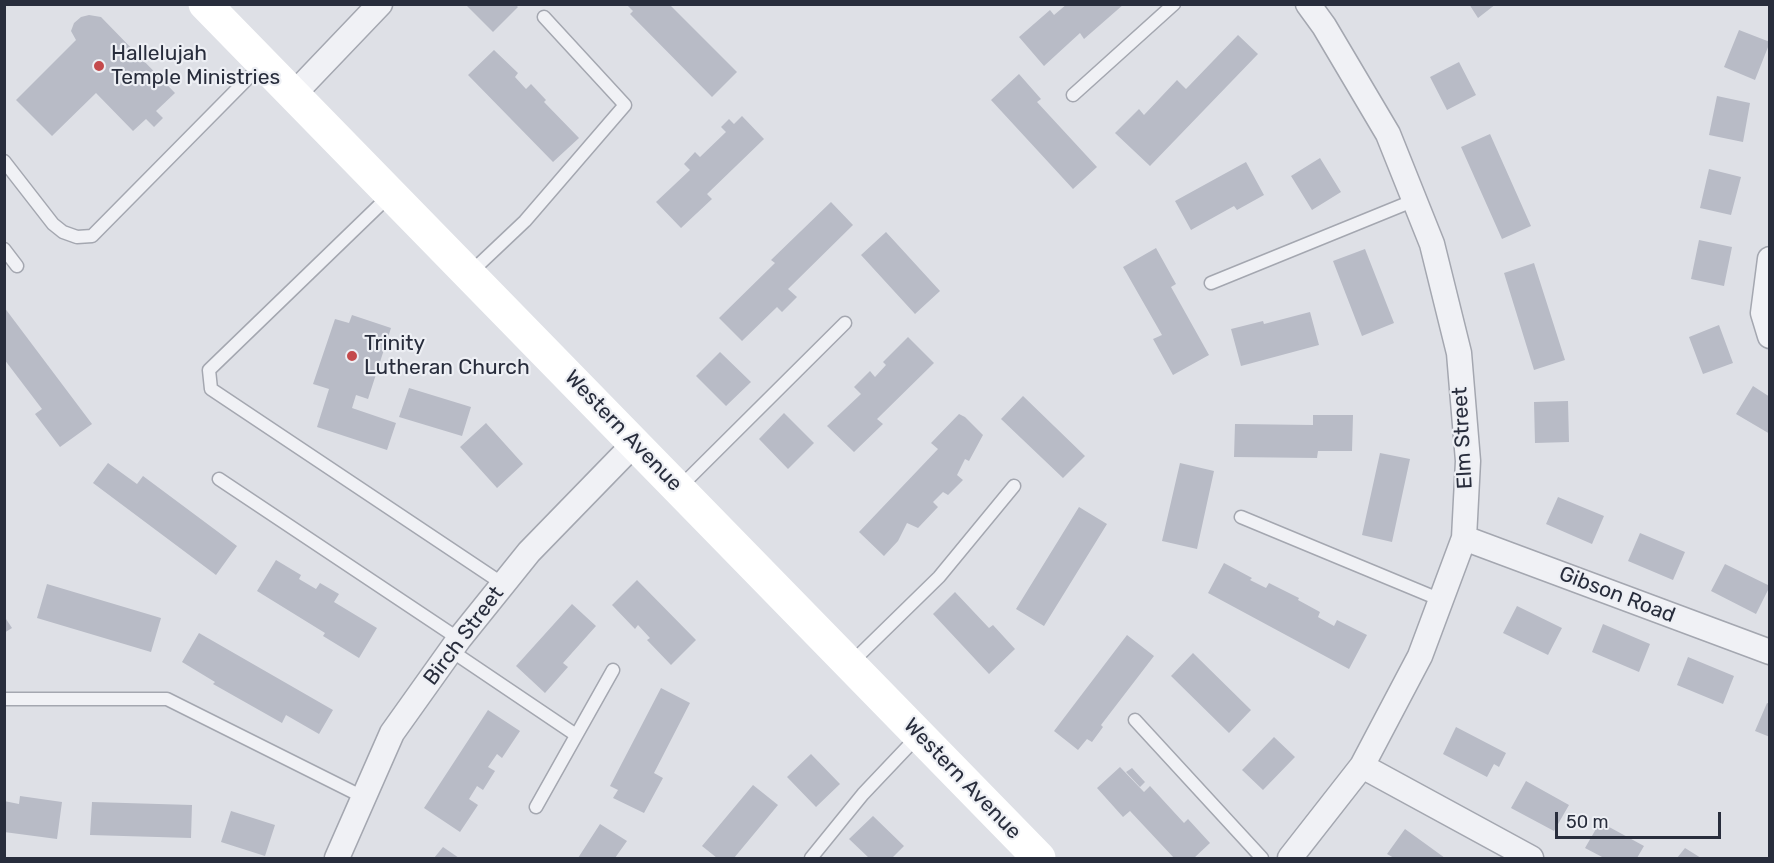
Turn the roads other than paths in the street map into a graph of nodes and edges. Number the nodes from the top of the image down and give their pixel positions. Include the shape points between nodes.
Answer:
1 (205, 4) edge
2 (380, 4) edge
3 (1174, 4) edge
4 (1308, 4) edge
5 (544, 17) dead end
6 (262, 63) junction
7 (293, 95) junction
8 (1073, 95) dead end
9 (4, 161) edge
10 (390, 194) junction
11 (1415, 200) junction
12 (4, 249) edge
13 (1770, 259) edge
14 (17, 266) dead end
15 (469, 274) junction
16 (1211, 282) dead end
17 (845, 323) dead end
18 (1770, 336) edge
19 (635, 443) junction
20 (219, 478) dead end
21 (1014, 486) dead end
22 (679, 488) junction
23 (1241, 517) dead end
24 (1464, 538) junction
25 (503, 584) junction
26 (1441, 600) junction
27 (454, 644) junction
28 (1770, 652) edge
29 (850, 664) junction
30 (613, 669) dead end
31 (4, 699) edge
32 (1135, 720) dead end
33 (576, 735) junction
34 (919, 735) junction
35 (1362, 766) junction
36 (363, 797) junction
37 (536, 807) dead end
38 (337, 858) edge
39 (811, 858) edge
40 (1039, 858) edge
41 (1262, 858) edge
42 (1290, 858) edge
43 (1531, 858) edge

1 - 6 main road, Western Avenue
2 - 7 street
3 - 8 lane
4 - 11 street, Elm Street via 1388,134
5 - 15 lane via 625,105 525,220
6 - 7 main road, Western Avenue
6 - 9 lane via 92,236 77,237 53,224
7 - 10 main road, Western Avenue
10 - 15 main road, Western Avenue
10 - 25 lane via 209,370 211,389
11 - 16 lane
11 - 24 street, Elm Street via 1432,244 1459,353 1468,461
12 - 14 lane
13 - 18 street via 1763,313
15 - 19 main road, Western Avenue
17 - 22 lane
19 - 22 main road, Western Avenue
19 - 25 street, Birch Street
20 - 27 lane
21 - 29 lane via 939,578
22 - 29 main road, Western Avenue
23 - 26 lane
24 - 26 street, Elm Street
24 - 28 street, Gibson Road
25 - 27 street, Birch Street
26 - 35 street, Elm Street via 1420,656
27 - 33 lane
27 - 36 street, Birch Street via 392,733
29 - 34 main road, Western Avenue
30 - 33 lane
31 - 36 lane via 167,699
32 - 41 lane
33 - 37 lane
34 - 39 lane via 863,794
34 - 40 main road, Western Avenue
35 - 42 street, Elm Street
35 - 43 street
36 - 38 street, Birch Street

